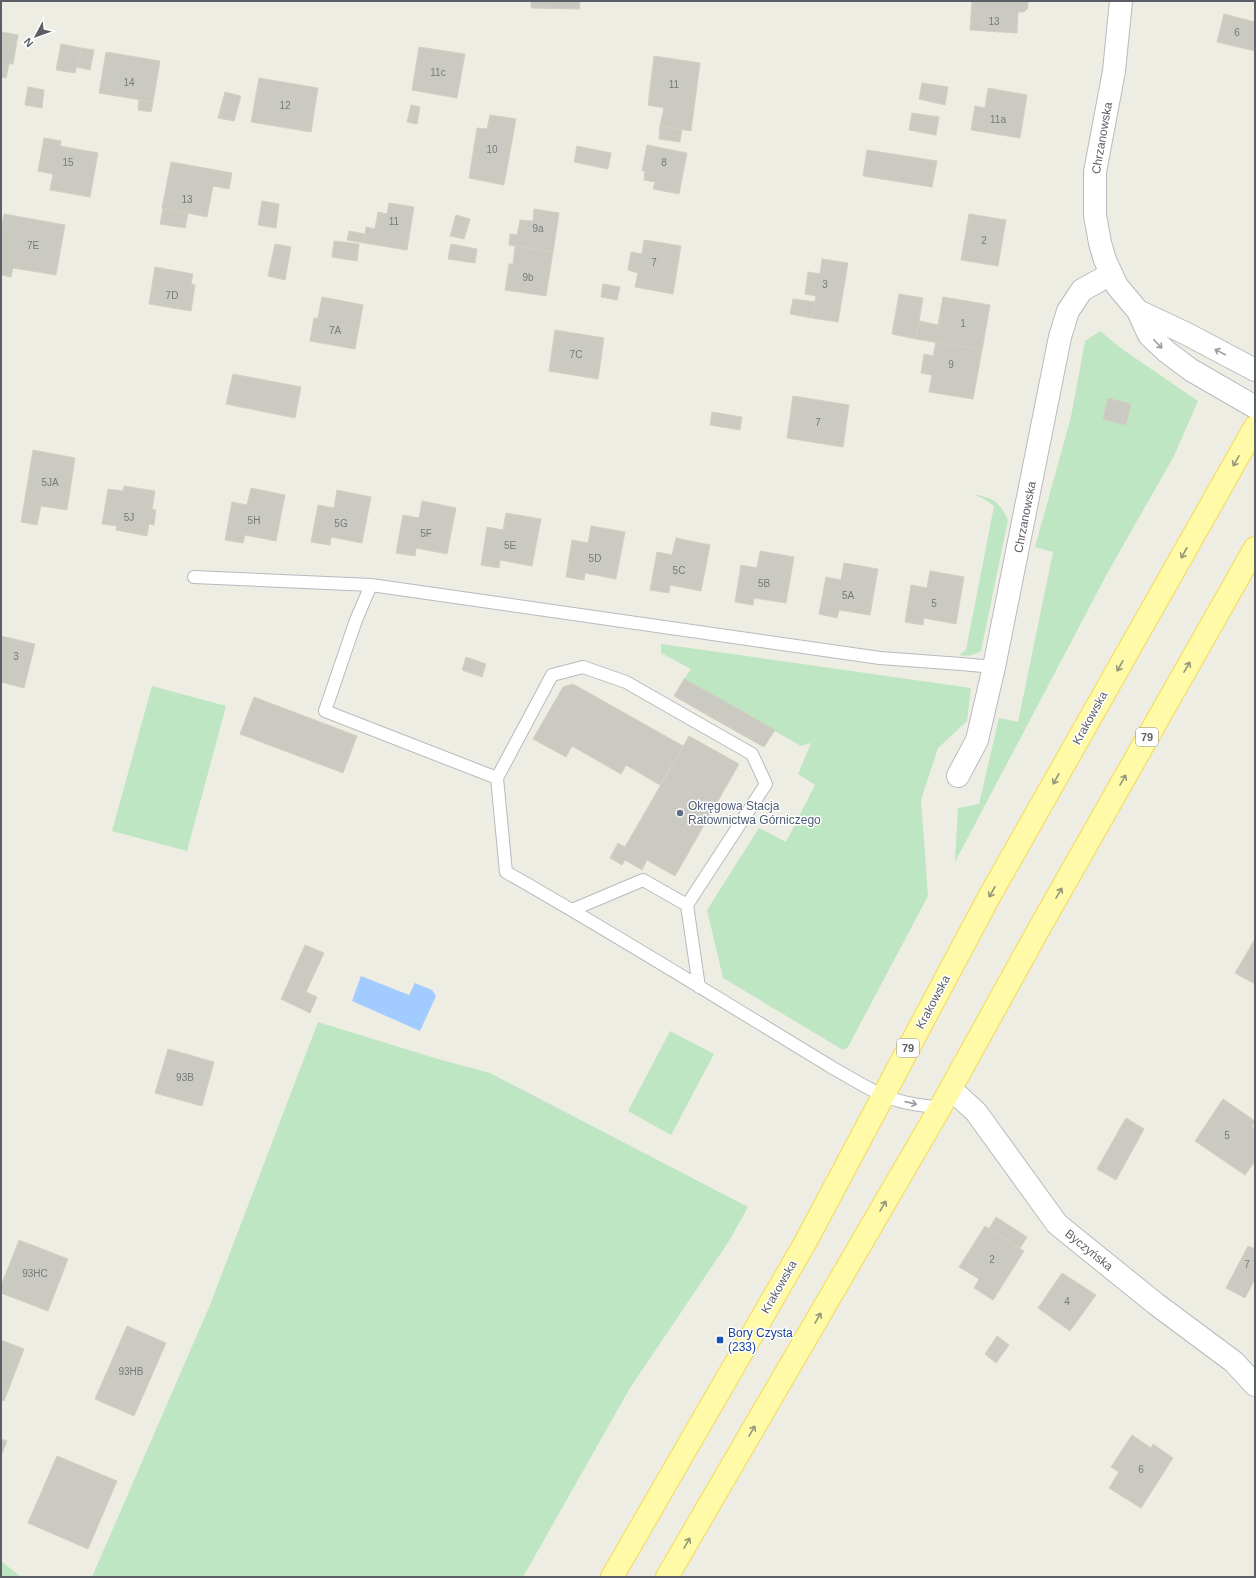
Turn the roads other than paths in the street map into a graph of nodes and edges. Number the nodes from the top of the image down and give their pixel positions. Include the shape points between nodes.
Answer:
1 (1121, 1) edge
2 (1111, 274) junction
3 (1138, 311) junction
4 (1255, 370) edge
5 (1255, 407) edge
6 (1255, 427) edge
7 (1255, 548) edge
8 (194, 576) dead end
9 (371, 586) junction
10 (994, 668) junction
11 (958, 776) dead end
12 (497, 778) junction
13 (687, 905) junction
14 (572, 910) junction
15 (699, 986) junction
16 (951, 1088) junction
17 (883, 1095) junction
18 (940, 1108) junction
19 (1255, 1385) edge
20 (612, 1577) edge
21 (667, 1577) edge

1 - 2 street, Chrzanowska via 1114,72 1095,172 1094,194 1100,243
2 - 3 street, Chrzanowska via 1117,286
2 - 10 street, Chrzanowska via 1082,290 1068,311 1060,337
4 -> 3 street, Chrzanowska
3 -> 5 street, Chrzanowska via 1150,335 1167,352 1191,370
6 -> 17 main road, Krakowska / 79 via 989,898
16 -> 7 main road, 79
8 - 9 lane
9 - 10 lane via 880,658
9 - 12 lane via 356,620 325,711
10 - 11 street, Chrzanowska via 978,740
12 - 13 lane via 552,675 583,667 626,682 752,754 766,784
12 - 14 lane via 506,872
13 - 14 lane via 643,880
13 - 15 lane
14 - 15 lane
15 - 17 lane via 833,1068
16 - 18 main road, 79
16 - 19 street, Byczyńska via 976,1112 1057,1224 1156,1304 1234,1362
17 -> 18 lane via 910,1104
17 - 20 main road, Krakowska / 79 via 805,1243
21 -> 18 main road, 79

